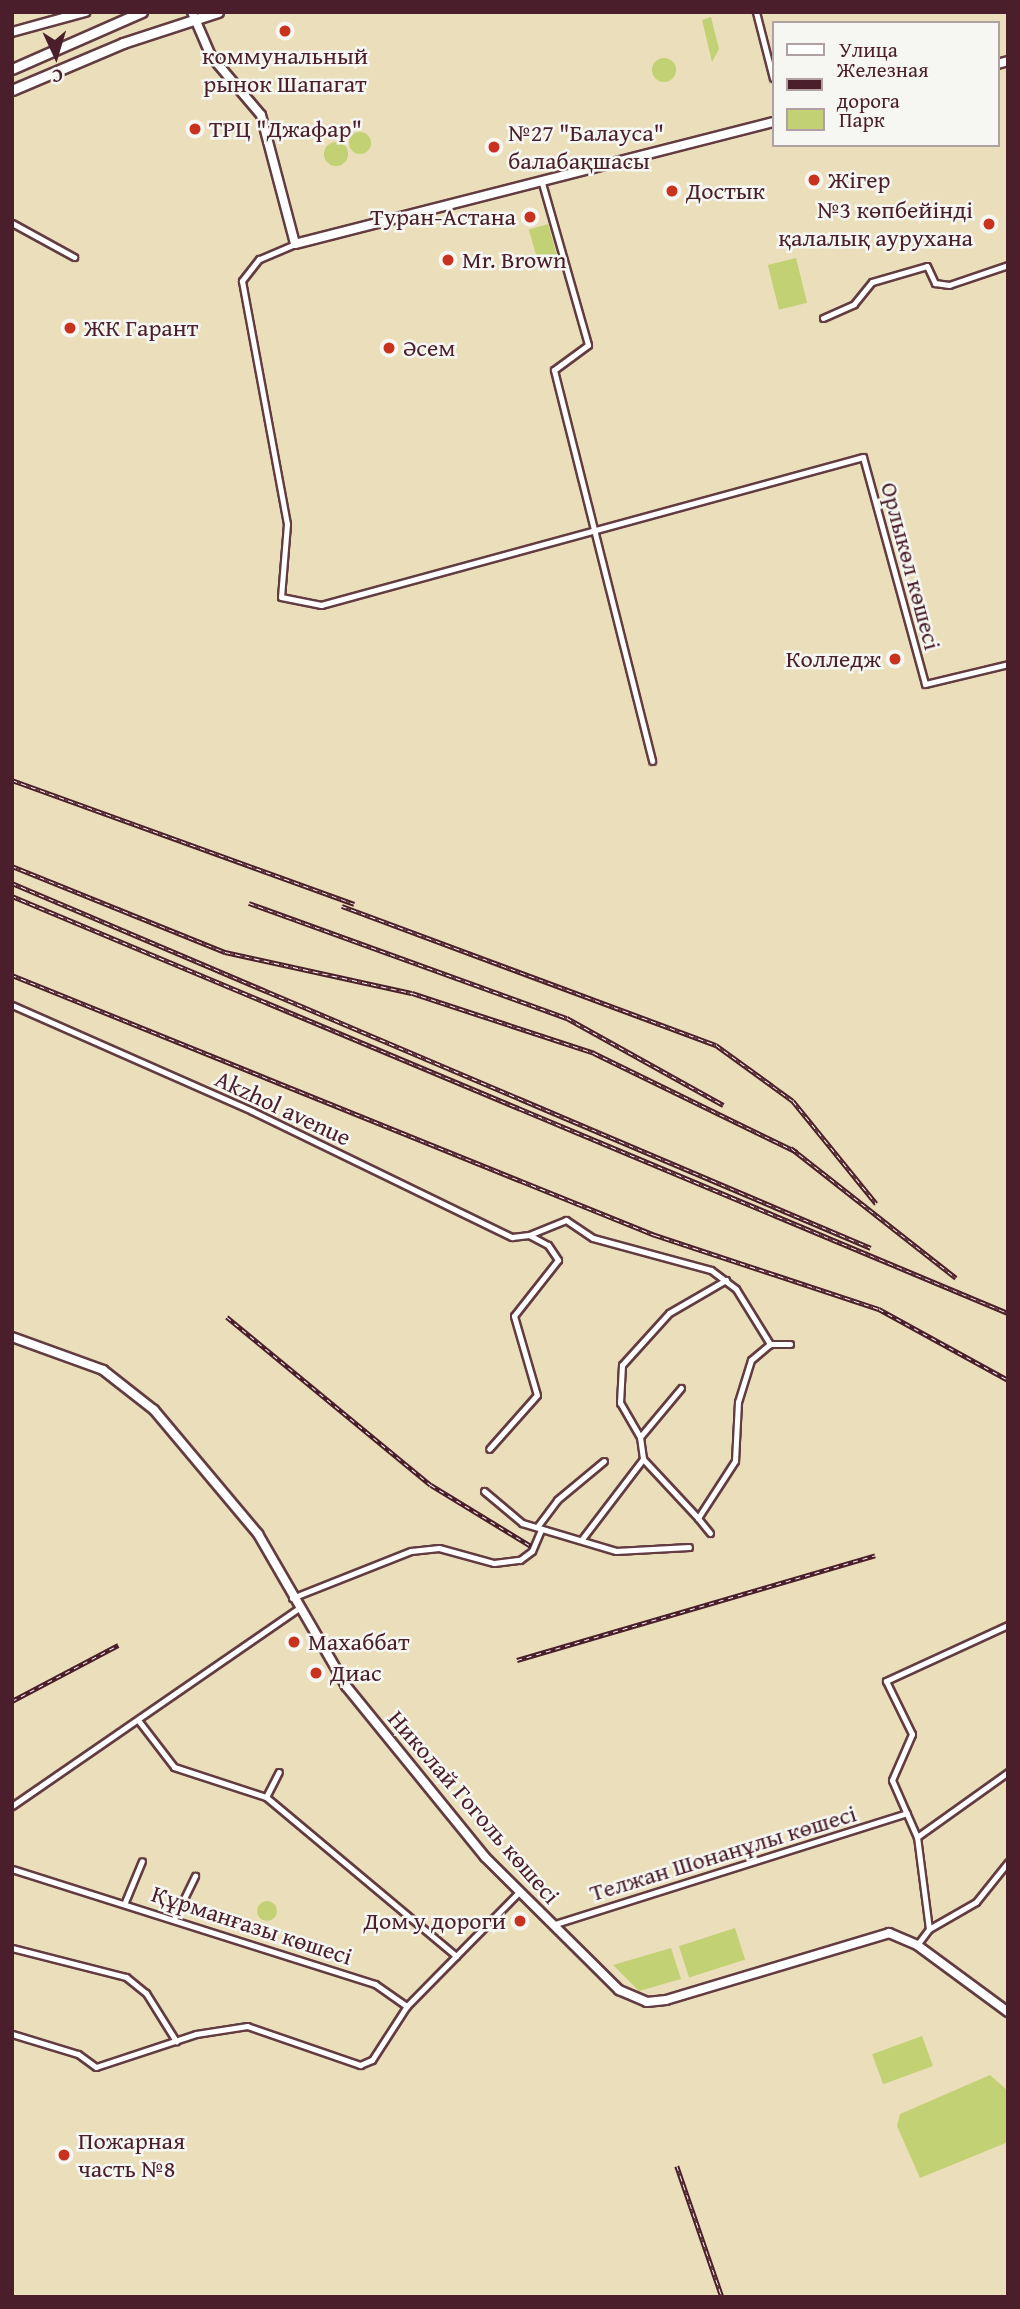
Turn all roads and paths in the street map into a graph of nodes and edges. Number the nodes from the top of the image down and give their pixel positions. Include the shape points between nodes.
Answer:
1 (85, 12) edge
2 (142, 12) edge
3 (218, 12) edge
4 (756, 12) edge
5 (193, 15) edge
6 (12, 32) edge
7 (12, 69) edge
8 (772, 74) edge
9 (12, 90) edge
10 (772, 122) edge
11 (542, 183) junction
12 (12, 223) edge
13 (295, 244) junction
14 (74, 257) dead end
15 (1008, 265) edge
16 (823, 318) dead end
17 (594, 529) junction
18 (1008, 664) edge
19 (652, 761) dead end
20 (12, 1005) edge
21 (529, 1235) junction
22 (726, 1280) junction
23 (12, 1337) edge
24 (770, 1344) junction
25 (790, 1344) dead end
26 (681, 1388) dead end
27 (640, 1437) junction
28 (489, 1448) dead end
29 (643, 1459) junction
30 (604, 1461) dead end
31 (484, 1491) dead end
32 (698, 1518) junction
33 (539, 1528) junction
34 (710, 1533) dead end
35 (582, 1539) junction
36 (689, 1548) dead end
37 (295, 1604) junction
38 (1008, 1625) edge
39 (138, 1720) junction
40 (279, 1772) dead end
41 (1008, 1772) edge
42 (266, 1797) junction
43 (12, 1806) edge
44 (907, 1813) junction
45 (917, 1837) junction
46 (142, 1861) dead end
47 (1008, 1862) edge
48 (12, 1869) edge
49 (194, 1876) dead end
50 (518, 1893) junction
51 (125, 1902) junction
52 (175, 1917) junction
53 (550, 1926) junction
54 (929, 1929) junction
55 (917, 1945) junction
56 (12, 1948) edge
57 (456, 1956) junction
58 (407, 2006) junction
59 (1008, 2012) edge
60 (12, 2034) edge
61 (176, 2041) junction

1 - 6 main road
2 - 7 main road
3 - 5 main road
4 - 8 street
5 - 9 main road
5 - 13 main road via 219,67 261,115
10 - 11 main road
11 - 13 main road
11 - 17 street via 588,345 554,370
12 - 14 street
13 - 17 street via 248,267 242,289 287,524 281,597 321,605
15 - 16 street via 948,285 935,283 927,267 883,279 867,286 855,304
17 - 18 street, Орлыкөл көшесі via 863,457 925,684
17 - 19 street
20 - 21 street, Akzhol avenue via 252,1111 512,1237
21 - 22 street via 566,1220 593,1238 664,1253
21 - 28 street, Akzhol avenue via 558,1260 514,1316 537,1395
22 - 24 street
22 - 27 street via 670,1312 622,1365 620,1403
23 - 37 main road, Николай Гоголь көшесі via 103,1370 154,1410 258,1534
24 - 25 street
24 - 32 street via 754,1356 738,1402 731,1472
26 - 27 street
27 - 29 street
29 - 32 street
29 - 35 street
30 - 33 street via 556,1500
31 - 33 street
32 - 34 street
33 - 35 street
33 - 37 street via 533,1551 520,1560 494,1563 439,1548 411,1551
35 - 36 street via 643,1553
37 - 39 street
37 - 50 main road, Николай Гоголь көшесі via 346,1686
38 - 44 street via 886,1681 912,1734 892,1780
39 - 42 street via 174,1767
39 - 43 street
40 - 42 street
41 - 45 street
42 - 57 street
44 - 45 street
44 - 53 street, Телжан Шонанұлы көшесі
45 - 54 street
46 - 51 street
47 - 54 street via 976,1902
48 - 51 street, Құрманғазы көшесі
49 - 52 street
50 - 53 main road, Николай Гоголь көшесі
50 - 57 street
51 - 52 street, Құрманғазы көшесі
52 - 58 street, Құрманғазы көшесі via 375,1984
53 - 55 main road, Николай Гоголь көшесі via 619,1990 647,2002 898,1934
54 - 55 street
55 - 59 main road
56 - 61 street via 126,1977 146,1993
57 - 58 street
58 - 61 street via 372,2060 360,2064 247,2026
60 - 61 street via 78,2054 96,2067

